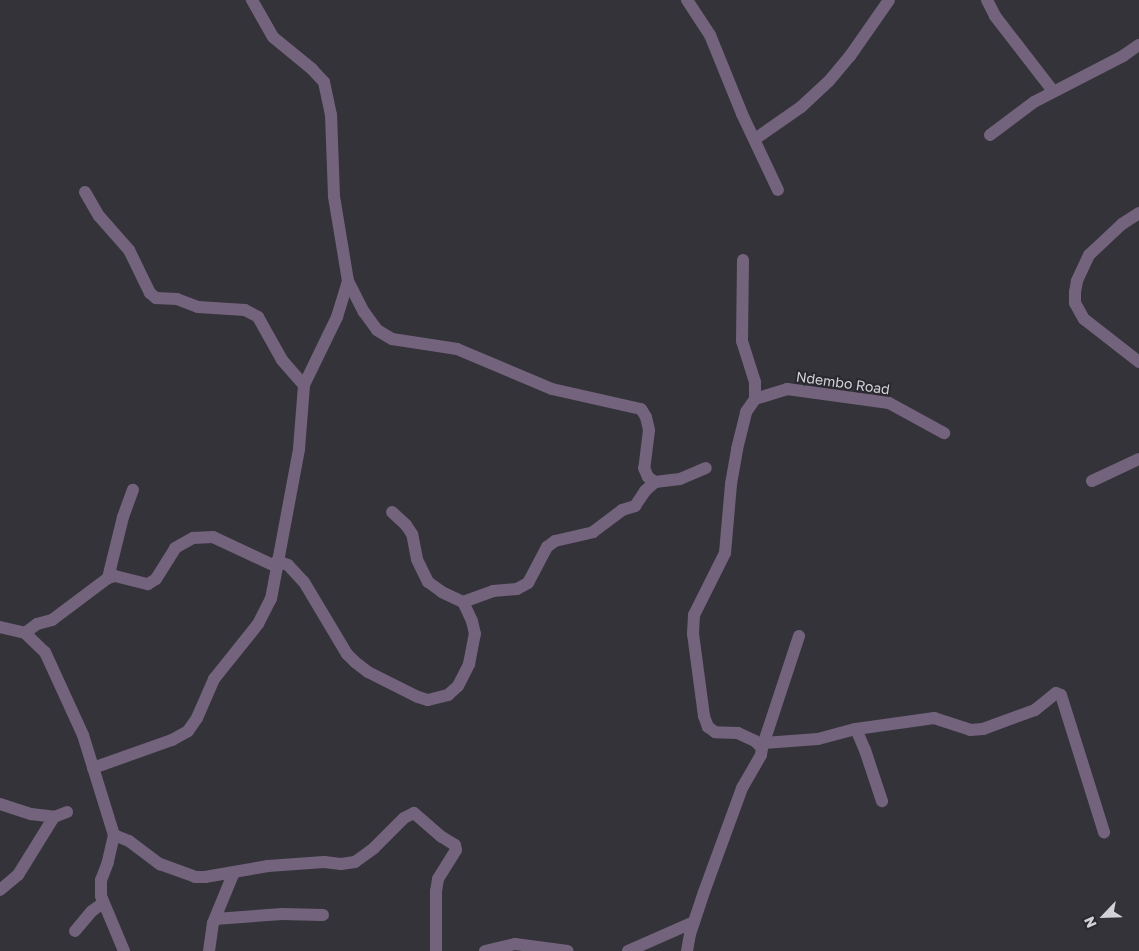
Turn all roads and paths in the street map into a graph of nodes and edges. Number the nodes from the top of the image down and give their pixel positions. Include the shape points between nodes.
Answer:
1 (252, 0) edge
2 (686, 0) edge
3 (888, 0) edge
4 (987, 0) edge
5 (1139, 45) edge
6 (1053, 91) junction
7 (990, 136) dead end
8 (755, 139) junction
9 (778, 190) dead end
10 (85, 192) dead end
11 (1139, 213) edge
12 (743, 260) dead end
13 (348, 281) junction
14 (1139, 362) edge
15 (304, 385) junction
16 (755, 399) junction
17 (944, 433) dead end
18 (1139, 459) edge
19 (706, 468) dead end
20 (1092, 481) dead end
21 (655, 482) junction
22 (133, 490) dead end
23 (392, 512) dead end
24 (277, 564) junction
25 (108, 578) junction
26 (463, 602) junction
27 (0, 626) edge
28 (25, 633) junction
29 (799, 636) dead end
30 (856, 729) junction
31 (763, 746) junction
32 (93, 768) junction
33 (882, 801) dead end
34 (0, 804) edge
35 (68, 812) dead end
36 (54, 817) junction
37 (1104, 832) dead end
38 (114, 835) junction
39 (234, 872) junction
40 (0, 890) edge
41 (103, 903) junction
42 (323, 915) dead end
43 (215, 919) junction
44 (694, 922) junction
45 (75, 931) dead end
46 (124, 951) edge
47 (209, 951) edge
48 (436, 951) edge
49 (484, 951) edge
50 (568, 951) edge
51 (628, 951) edge
52 (687, 951) edge

1 - 13 street via 273,37 324,82 332,115 334,196
2 - 8 street via 710,35
3 - 8 street via 829,81 795,111
4 - 6 street via 995,16
5 - 6 street
6 - 7 street
8 - 9 street
10 - 15 street via 99,216 129,250 150,293 156,298 177,299 198,307 245,310 258,317 282,360
11 - 14 street via 1122,224 1089,255 1074,292 1075,303 1084,318
12 - 16 street via 742,341 755,382
13 - 15 street via 337,317
13 - 21 street via 377,330 392,339 457,349 552,389 641,409 649,430 644,468
15 - 24 street via 299,449
16 - 17 street, Ndembo Road via 787,390 890,403
16 - 31 street via 746,412 736,449 725,553 694,615 693,634 708,727 715,732 738,733
18 - 20 street
19 - 21 street via 680,479
21 - 26 street via 645,490 635,506 622,510 593,532 556,541 547,548 528,584 517,589 493,590
22 - 25 street
23 - 26 street via 412,534 417,559 428,582
24 - 25 street via 213,537 192,538 175,548 156,580 148,584 115,576
24 - 26 street via 288,566 304,582 355,662 398,688 428,700 448,695 458,686 469,664 475,634
24 - 32 street via 271,599 258,624 214,680 188,731 172,740
25 - 28 street via 52,620 37,624
27 - 28 street
28 - 32 street via 45,652 83,734
29 - 31 street
30 - 31 street via 818,739
30 - 33 street
30 - 37 street via 934,718 970,730 983,729 1035,710 1056,693 1061,695
31 - 44 street via 761,756 742,788
32 - 38 street
34 - 36 street
35 - 36 street
36 - 40 street via 18,875
38 - 39 street via 160,864 195,877
38 - 41 street via 101,880
39 - 43 street
39 - 48 street via 297,863 354,862 414,813 455,845 456,850 438,879
41 - 45 street
41 - 46 street
42 - 43 street via 282,914
43 - 47 street
44 - 51 street
44 - 52 street
49 - 50 street via 515,944

